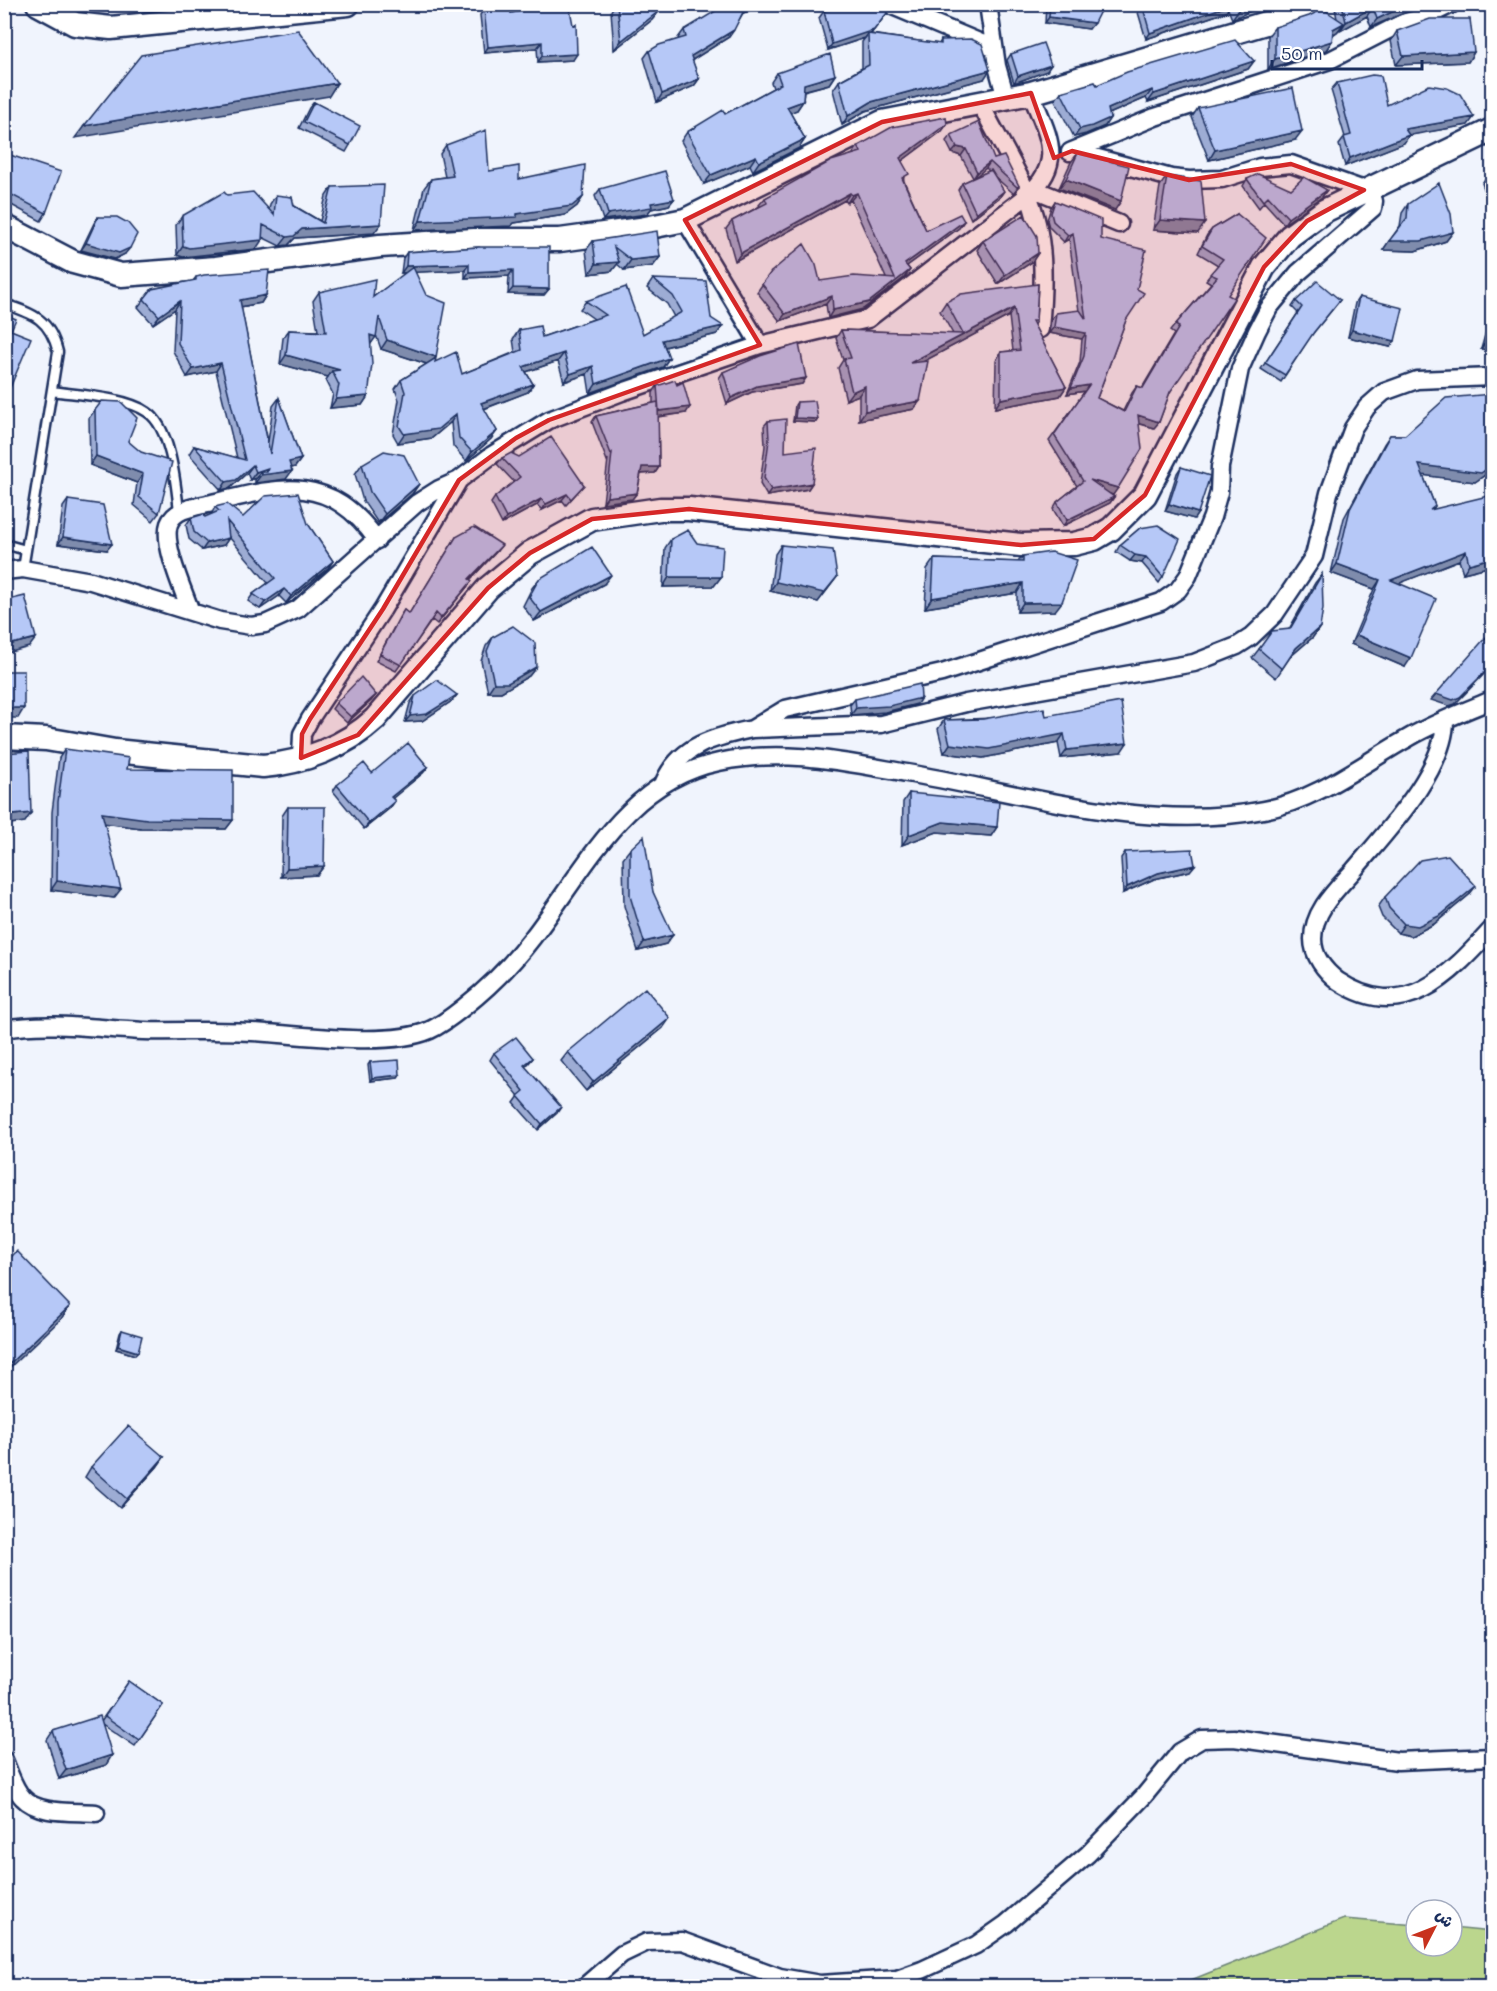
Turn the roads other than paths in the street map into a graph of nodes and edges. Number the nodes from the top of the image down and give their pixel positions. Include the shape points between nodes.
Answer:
1 (38, 4) edge
2 (348, 4) edge
3 (888, 4) edge
4 (988, 4) edge
5 (1452, 4) edge
6 (1303, 7) edge
7 (993, 48) junction
8 (1031, 93) junction
9 (1006, 98) junction
10 (980, 103) junction
11 (1486, 136) edge
12 (1072, 151) junction
13 (1052, 159) junction
14 (1364, 190) junction
15 (1031, 192) junction
16 (685, 220) junction
17 (1119, 224) dead end
18 (4, 226) edge
19 (4, 304) edge
20 (1040, 329) dead end
21 (760, 345) junction
22 (1492, 377) edge
23 (52, 391) junction
24 (459, 480) junction
25 (179, 511) junction
26 (376, 540) junction
27 (4, 544) edge
28 (26, 550) junction
29 (23, 569) junction
30 (4, 572) edge
31 (191, 612) junction
32 (1492, 700) edge
33 (1445, 720) junction
34 (813, 728) junction
35 (752, 729) junction
36 (4, 737) edge
37 (810, 757) junction
38 (301, 758) junction
39 (664, 782) junction
40 (1492, 929) edge
41 (4, 1029) edge
42 (1492, 1757) edge
43 (4, 1760) edge
44 (96, 1813) dead end
45 (585, 1986) edge

1 - 2 street via 75,24 111,28
3 - 7 street
4 - 7 street
5 - 12 street via 1402,22 1330,60 1155,117
6 - 8 street
7 - 9 street
8 - 9 street
8 - 13 street via 1048,135
9 - 10 street
10 - 15 street
10 - 16 street via 882,122
11 - 14 street
12 - 13 street
12 - 14 street via 1189,180 1222,179 1260,167 1291,164
13 - 15 street
14 - 35 street via 1374,201 1373,208 1298,273 1269,308 1257,331 1240,369 1212,517 1178,590 1161,602 1018,650 910,681 785,709
14 - 38 street via 1307,221 1264,267 1145,495 1111,529 1094,539 1074,544 1021,545 689,509 592,519 530,553 488,588 358,735
15 - 17 street
15 - 20 street via 1043,266
15 - 21 street via 868,319
16 - 18 street via 560,240 380,246 216,268 121,275 73,262
16 - 21 street
19 - 23 lane via 39,318 53,331 58,352
21 - 24 street via 549,420 516,438
22 - 34 street via 1417,380 1384,392 1367,407 1353,428 1329,493 1314,556 1275,614 1237,646 1194,663 966,703 881,724
23 - 25 lane via 126,403 150,413 169,450
23 - 28 lane
24 - 26 street via 427,496
24 - 38 street via 383,609 310,719 302,735
25 - 26 street via 268,490 297,489 340,503 364,523
25 - 31 street via 168,526 167,541
26 - 31 street via 298,609 274,621 250,626
27 - 28 lane
28 - 29 lane
29 - 30 street
29 - 31 street via 90,581
32 - 33 street
33 - 37 street via 1340,780 1269,810 1172,818 1059,803 949,779
33 - 40 street via 1431,768 1412,798 1319,914 1313,940 1316,955 1325,969 1347,986 1373,996 1404,996 1437,983
34 - 35 street
34 - 37 street
35 - 39 street via 709,741 687,752 674,762
36 - 38 street via 238,764 281,764
37 - 39 street via 724,760
39 - 41 street via 602,838 535,935 494,982 446,1021 427,1031 340,1039 243,1031 53,1026
42 - 45 street via 1398,1761 1234,1738 1202,1739 1180,1752 1088,1854 1006,1924 976,1945 922,1970 897,1979 820,1984 780,1977 682,1941 647,1941 622,1954
43 - 44 street via 23,1798 31,1804

